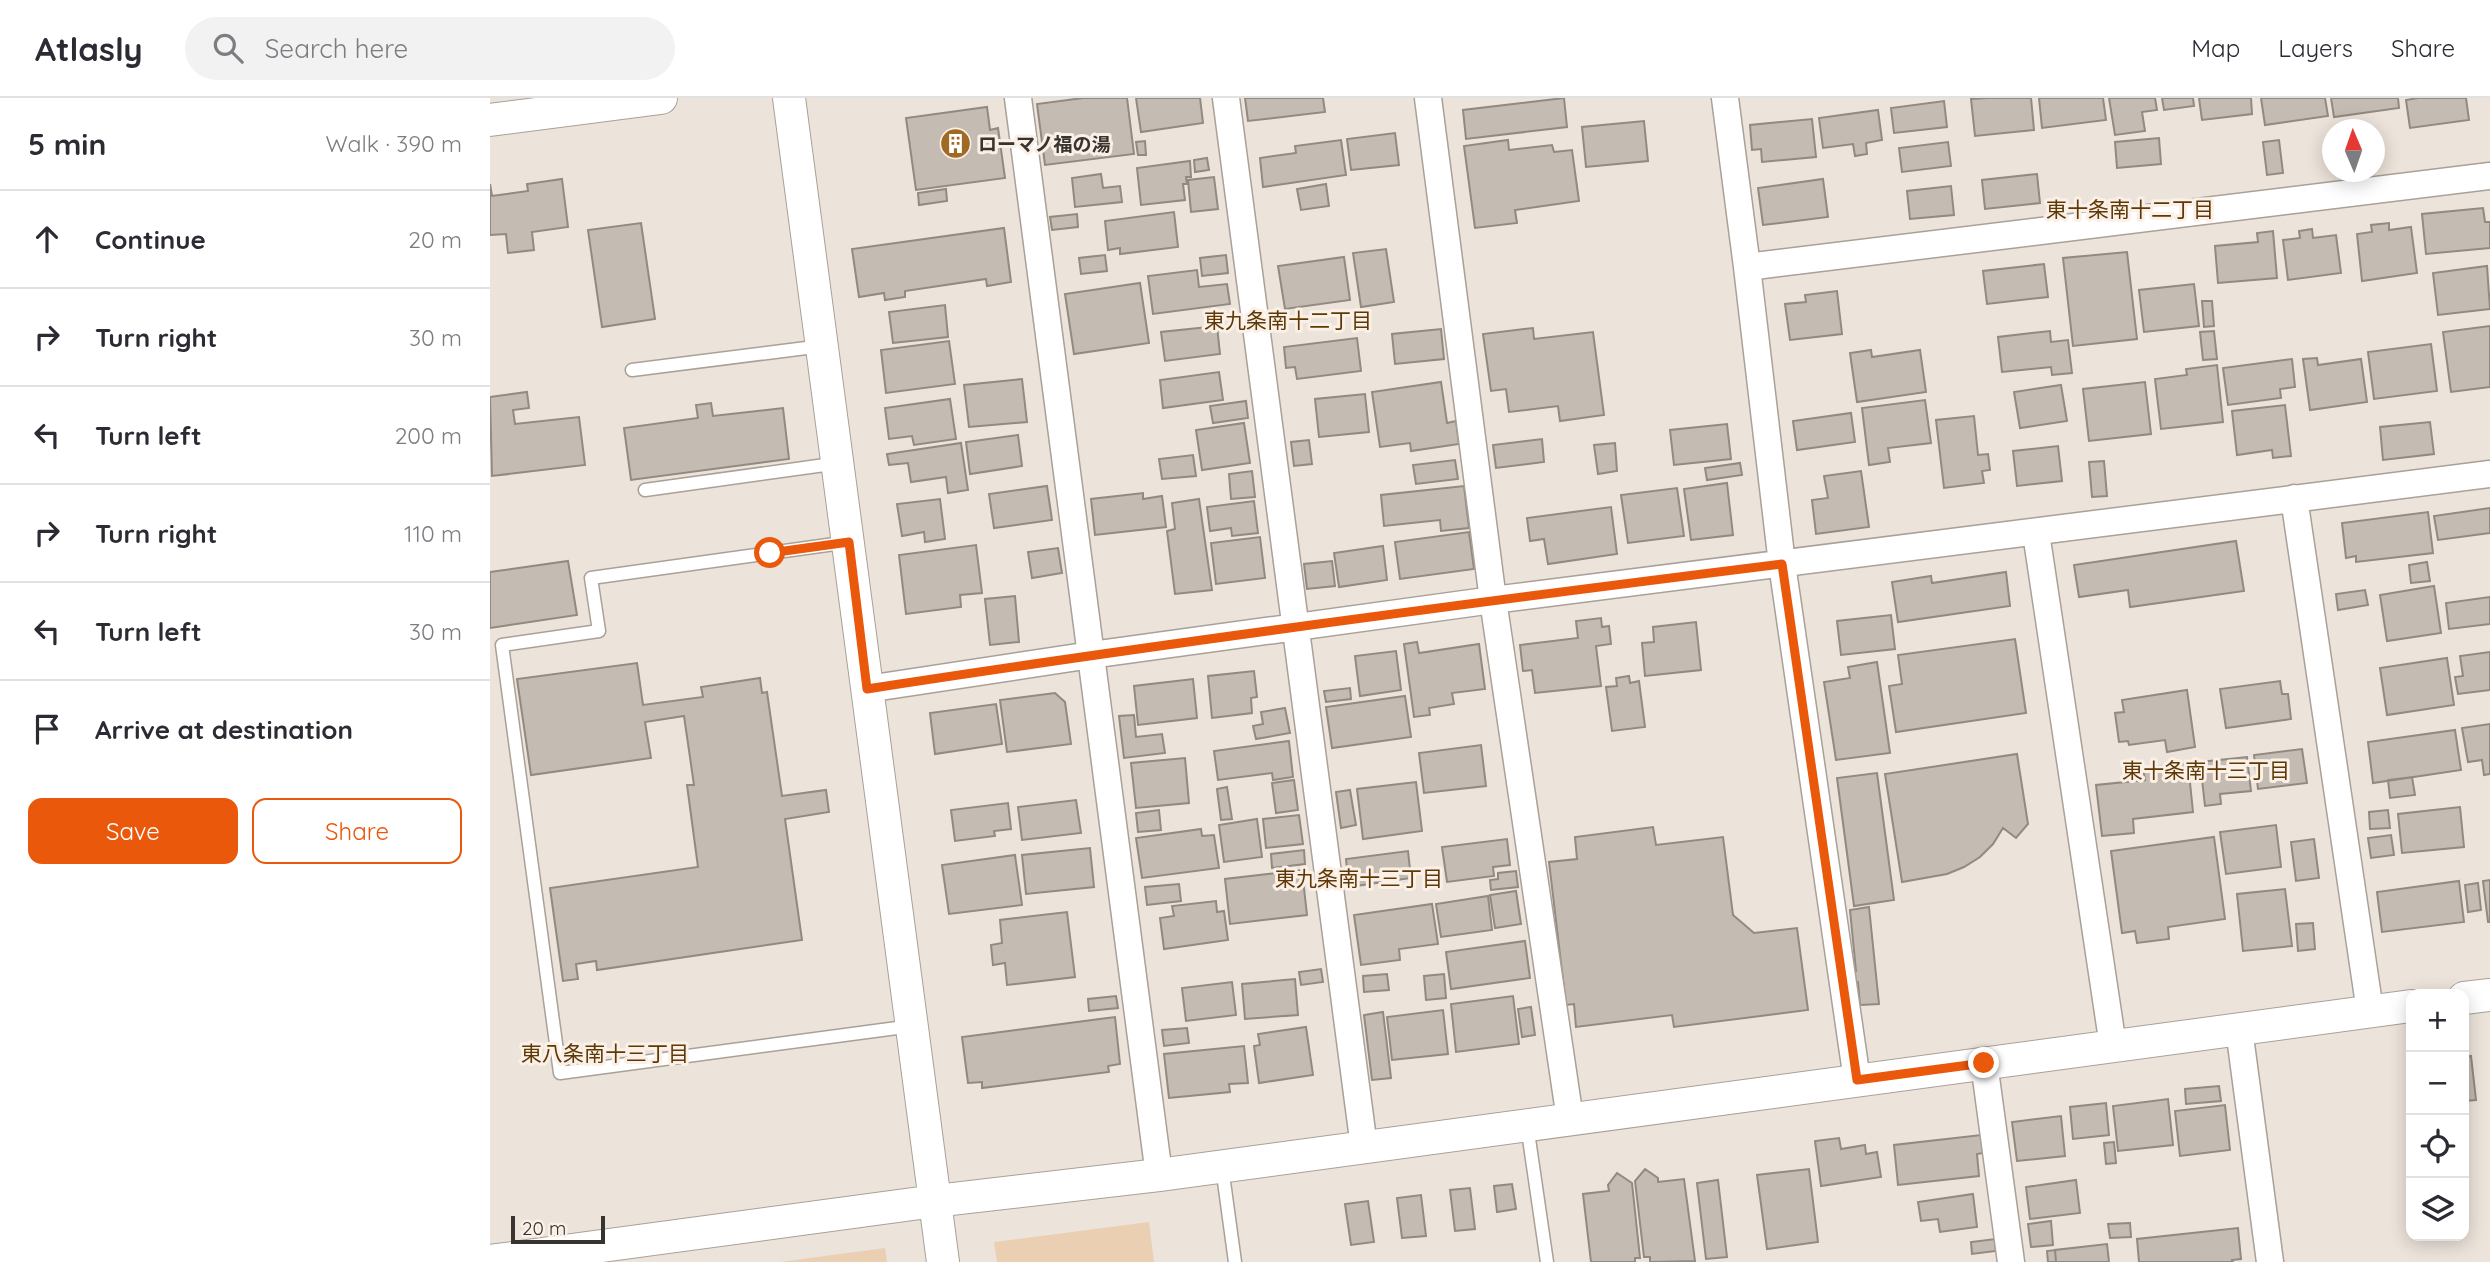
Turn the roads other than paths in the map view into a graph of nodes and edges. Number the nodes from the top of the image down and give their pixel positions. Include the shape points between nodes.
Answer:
1 (661, 98) edge
2 (789, 98) edge
3 (1018, 98) edge
4 (1226, 98) edge
5 (1428, 98) edge
6 (1725, 98) edge
7 (490, 120) edge
8 (2490, 176) edge
9 (1747, 267) junction
10 (822, 346) junction
11 (632, 370) dead end
12 (839, 463) junction
13 (2490, 474) edge
14 (645, 490) dead end
15 (2294, 498) junction
16 (2036, 533) junction
17 (849, 542) junction
18 (1782, 564) junction
19 (1493, 600) junction
20 (1297, 628) junction
21 (1091, 655) junction
22 (867, 689) junction
23 (2490, 995) edge
24 (2469, 998) edge
25 (2406, 1007) edge
26 (2370, 1011) junction
27 (912, 1026) junction
28 (2239, 1029) junction
29 (2113, 1046) junction
30 (1984, 1063) junction
31 (1857, 1080) junction
32 (1570, 1119) junction
33 (1527, 1125) junction
34 (1364, 1147) junction
35 (1222, 1167) junction
36 (1159, 1175) junction
37 (935, 1201) junction
38 (490, 1261) edge
39 (943, 1262) edge
40 (1235, 1262) edge
41 (1547, 1262) edge
42 (2011, 1262) edge
43 (2270, 1262) edge

1 - 7 street
2 - 10 street
3 - 21 street
4 - 20 street
5 - 19 street
6 - 9 street
8 - 9 street
9 - 18 street
10 - 11 lane
10 - 12 street
12 - 14 lane
12 - 17 street
13 - 15 street
15 - 16 street
15 - 26 street
16 - 18 street
16 - 29 street
17 - 22 street
17 - 27 lane via 592,578 599,631 502,645 560,1073
18 - 19 street
18 - 31 street
19 - 20 street
19 - 32 street
20 - 21 street
20 - 34 street
21 - 22 street
21 - 36 street
22 - 27 street
23 - 24 street
25 - 26 street
26 - 28 street
27 - 37 street
28 - 29 street
28 - 43 street
29 - 30 street
30 - 31 street
30 - 42 street
31 - 32 street
32 - 33 street
33 - 34 street
33 - 41 lane
34 - 35 street
35 - 36 street
35 - 40 lane
36 - 37 street
37 - 38 street
37 - 39 street

